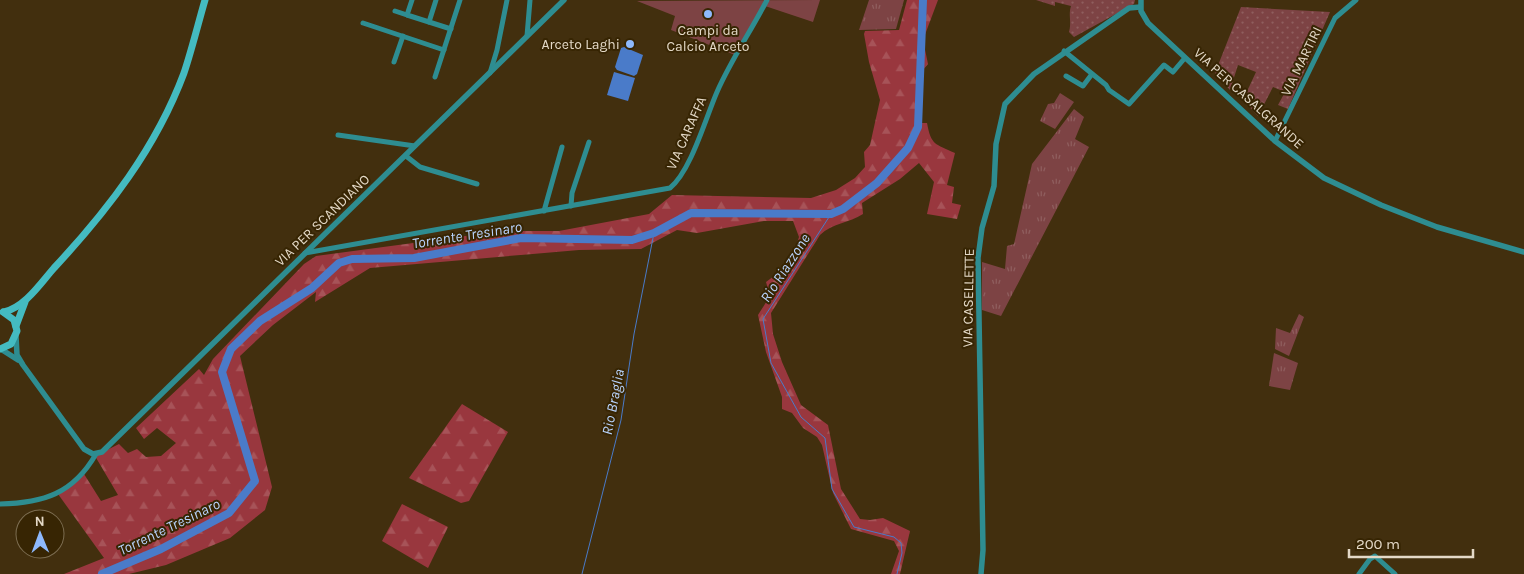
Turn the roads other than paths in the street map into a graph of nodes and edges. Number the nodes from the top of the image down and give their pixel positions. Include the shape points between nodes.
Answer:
1 (205, 0) edge
2 (412, 0) edge
3 (436, 0) edge
4 (460, 0) edge
5 (507, 0) edge
6 (530, 0) edge
7 (564, 0) edge
8 (767, 0) edge
9 (1356, 0) edge
10 (1140, 3) edge
11 (395, 11) dead end
12 (408, 15) junction
13 (429, 22) junction
14 (363, 23) dead end
15 (451, 29) junction
16 (403, 36) junction
17 (527, 36) junction
18 (444, 50) junction
19 (497, 50) junction
20 (1064, 51) junction
21 (507, 56) junction
22 (1184, 59) dead end
23 (394, 62) dead end
24 (489, 73) junction
25 (1092, 74) junction
26 (1066, 76) dead end
27 (435, 77) dead end
28 (338, 135) dead end
29 (1275, 141) junction
30 (588, 142) dead end
31 (416, 147) junction
32 (562, 147) dead end
33 (406, 156) junction
34 (477, 184) dead end
35 (571, 206) junction
36 (544, 211) junction
37 (1524, 252) edge
38 (305, 253) junction
39 (28, 298) junction
40 (2, 312) edge
41 (16, 326) junction
42 (16, 336) junction
43 (1, 349) edge
44 (23, 365) junction
45 (96, 454) junction
46 (0, 504) edge
47 (980, 574) edge
48 (1359, 574) edge
49 (1395, 574) edge

1 - 39 main road via 184,74 140,162 106,210
2 - 12 street
3 - 13 street
4 - 15 street
5 - 19 street
6 - 17 street
7 - 17 street, VIA PER SCANDIANO
8 - 35 street, VIA CARAFFA via 718,90 688,161 674,184 664,190
9 - 29 street, VIA MARTIRI via 1335,18
10 - 20 street, VIA CASELLETTE
10 - 29 street, VIA PER CASALGRANDE via 1148,23
11 - 12 street
12 - 13 street
13 - 15 street
14 - 16 street
15 - 18 street
16 - 18 street
16 - 23 street
17 - 21 street, VIA PER SCANDIANO
18 - 27 street
19 - 21 street
19 - 24 street
20 - 25 street
20 - 47 street, VIA CASELLETTE via 1011,95 998,125 994,186 982,228 978,258 983,550
21 - 24 street, VIA PER SCANDIANO
22 - 25 street via 1173,72 1164,65 1129,104
24 - 31 street, VIA PER SCANDIANO
25 - 26 street via 1083,86
28 - 31 street
29 - 37 street, VIA PER CASALGRANDE via 1324,178 1381,205 1456,234
30 - 35 street
31 - 33 street, VIA PER SCANDIANO
32 - 36 street
33 - 34 street via 420,167
33 - 38 street, VIA PER SCANDIANO
35 - 36 street, VIA CARAFFA
36 - 38 street, VIA CARAFFA
38 - 45 street, VIA PER SCANDIANO via 106,449
39 - 40 main road via 17,307
39 - 41 main road
40 - 41 main road via 9,315
41 - 42 main road
42 - 43 main road via 11,344
42 - 44 street via 17,355
43 - 44 street
44 - 45 street via 84,449
45 - 46 street, VIA PER SCANDIANO via 54,496 31,503
48 - 49 street via 1375,556

